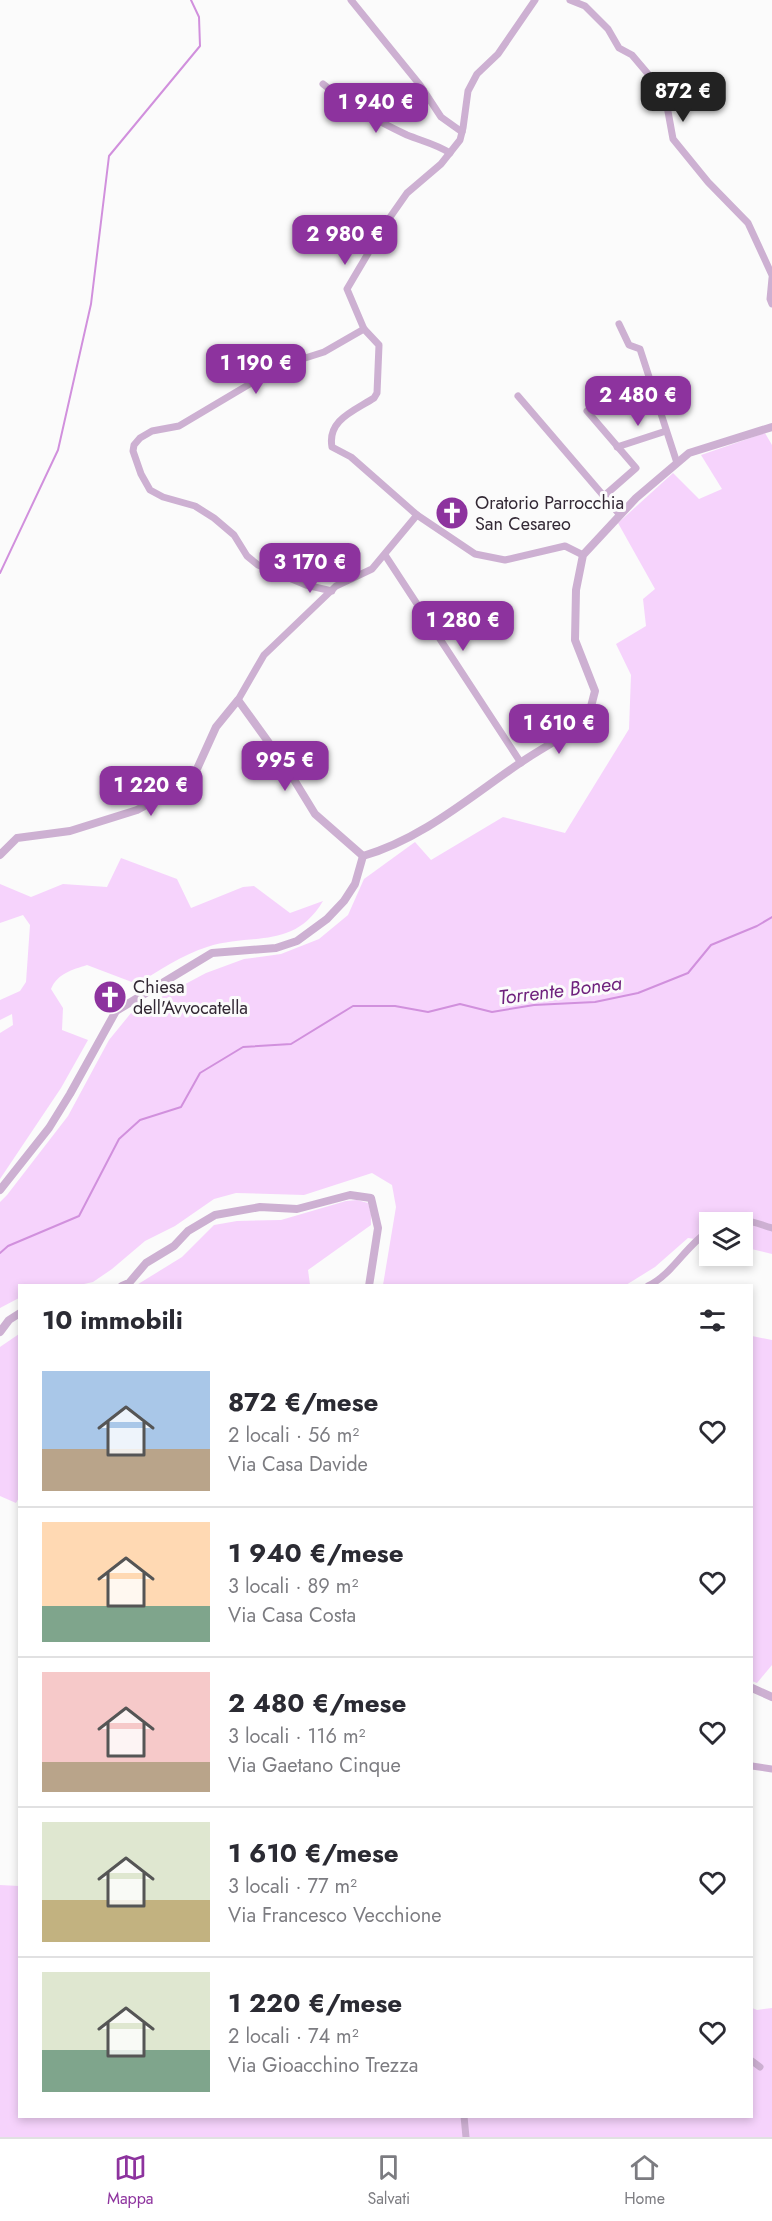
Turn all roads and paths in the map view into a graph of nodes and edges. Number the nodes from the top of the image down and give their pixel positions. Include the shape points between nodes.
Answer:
1 (351, 0) edge
2 (535, 0) edge
3 (570, 0) edge
4 (323, 84) dead end
5 (462, 132) junction
6 (450, 153) junction
7 (772, 276) edge
8 (772, 304) edge
9 (619, 324) dead end
10 (364, 329) junction
11 (518, 396) dead end
12 (587, 411) dead end
13 (772, 427) edge
14 (666, 431) junction
15 (617, 447) junction
16 (677, 463) junction
17 (604, 496) junction
18 (417, 514) junction
19 (620, 515) junction
20 (385, 555) junction
21 (583, 555) junction
22 (332, 591) junction
23 (238, 700) junction
24 (521, 763) junction
25 (0, 855) edge
26 (363, 856) junction
27 (0, 1190) edge
28 (753, 1222) edge
29 (772, 1228) edge
30 (699, 1239) edge
31 (127, 1284) edge
32 (369, 1284) edge
33 (651, 1284) edge
34 (18, 1314) edge
35 (0, 1332) edge
36 (753, 1688) edge
37 (772, 1697) edge
38 (753, 1766) edge
39 (772, 1769) edge
40 (753, 2062) edge
41 (760, 2067) dead end
42 (464, 2118) edge
43 (466, 2137) edge

1 - 5 street via 441,117
2 - 5 street via 498,54 477,74 468,91
3 - 7 street via 585,6 654,81 667,106 673,139 748,223
4 - 6 street via 384,124
5 - 6 street
6 - 10 street via 407,193 347,288
7 - 8 street
9 - 14 street via 629,345 640,349
10 - 18 street via 379,345 377,393 338,421 330,436 332,447 351,457
10 - 22 street via 324,352 280,366 179,426 152,431 140,438 133,451 150,490 195,506 214,518 258,565
11 - 17 street
12 - 15 street
13 - 16 street via 689,453
14 - 15 street
14 - 16 street
15 - 17 street via 636,468
16 - 19 street
17 - 19 street
18 - 20 street
18 - 21 street via 475,554 505,560 565,546
19 - 21 street
20 - 22 street via 372,569
20 - 24 street
21 - 24 street via 576,590 575,640 595,691 587,722
22 - 23 street via 264,655
23 - 25 street via 216,727 192,780 137,810 70,831 17,838
23 - 26 street via 315,814
24 - 26 street via 458,808 392,846
26 - 27 street via 355,884 344,901 297,941 276,948 212,953 116,1011 49,1128
28 - 29 street
30 - 33 street
31 - 32 street via 146,1263 215,1215 260,1208 297,1209 350,1195 371,1197 378,1228
34 - 35 street
36 - 37 street
38 - 39 street
40 - 41 street
42 - 43 street

